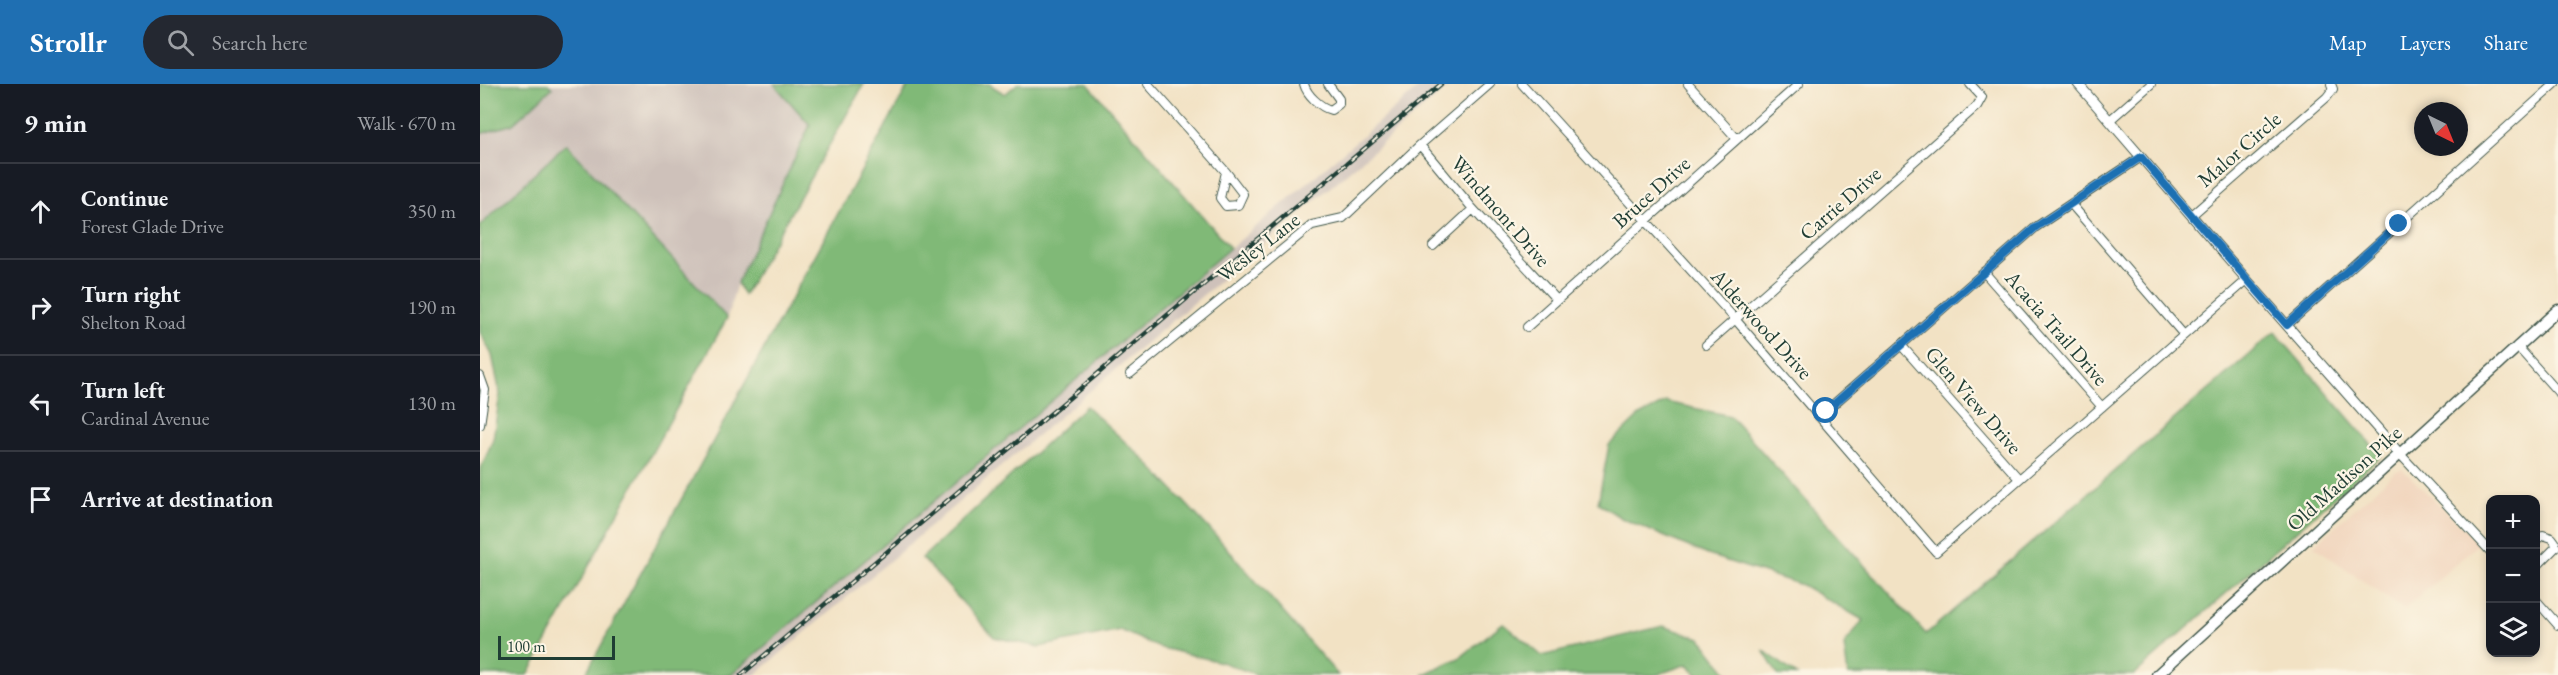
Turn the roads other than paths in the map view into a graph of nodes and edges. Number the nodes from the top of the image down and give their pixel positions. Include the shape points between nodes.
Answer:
1 (1148, 84) edge
2 (1304, 84) edge
3 (1328, 84) edge
4 (1490, 84) edge
5 (1522, 84) edge
6 (1688, 84) edge
7 (1800, 84) edge
8 (1970, 84) edge
9 (2078, 84) edge
10 (2151, 84) edge
11 (2331, 84) edge
12 (2555, 84) edge
13 (2110, 120) junction
14 (1737, 139) junction
15 (1420, 145) junction
16 (2141, 157) junction
17 (1226, 172) dead end
18 (2071, 204) junction
19 (1473, 209) junction
20 (2192, 215) junction
21 (1645, 221) junction
22 (1432, 246) dead end
23 (1984, 272) junction
24 (2247, 280) junction
25 (1557, 300) junction
26 (2558, 310) edge
27 (1735, 319) junction
28 (2287, 325) junction
29 (1527, 327) dead end
30 (2184, 335) junction
31 (1706, 345) dead end
32 (1901, 345) junction
33 (2517, 346) junction
34 (1130, 374) dead end
35 (480, 376) edge
36 (2558, 392) edge
37 (2102, 407) junction
38 (1819, 417) junction
39 (480, 425) edge
40 (2400, 454) junction
41 (2019, 479) junction
42 (2540, 536) edge
43 (2488, 549) edge
44 (2540, 562) edge
45 (2538, 603) edge
46 (2558, 625) edge
47 (2157, 675) edge

1 - 17 street
2 - 3 street via 1312,97 1331,110 1339,99
4 - 15 street, Wesley Lane
5 - 21 street, Alderwood Drive
6 - 14 street
7 - 14 street, Bruce Drive
8 - 27 street, Carrie Drive via 1982,97 1977,106
9 - 13 street
10 - 13 street
11 - 20 street, Malor Circle via 2333,89 2327,97
12 - 28 street
13 - 16 street
14 - 21 street, Bruce Drive
15 - 19 street, Windmont Drive
15 - 34 street, Wesley Lane via 1343,218 1312,225
16 - 18 street
16 - 20 street
18 - 23 street via 2036,227
18 - 30 street
19 - 22 street
19 - 25 street, Windmont Drive
20 - 24 street
21 - 25 street, Bruce Drive
21 - 27 street, Alderwood Drive
23 - 32 street
23 - 37 street, Acacia Trail Drive
24 - 28 street
24 - 30 street, Alderwood Drive
25 - 29 street, Bruce Drive
26 - 33 main road, Old Madison Pike
27 - 31 street, Carrie Drive
27 - 38 street, Alderwood Drive
28 - 40 street
30 - 37 street, Alderwood Drive
32 - 38 street
32 - 41 street, Glen View Drive
33 - 36 street
33 - 40 main road, Old Madison Pike
35 - 39 street via 485,390
37 - 41 street, Alderwood Drive
38 - 41 street, Alderwood Drive via 1936,552
40 - 43 street
40 - 47 main road, Old Madison Pike
42 - 44 street via 2548,535 2556,547
45 - 46 street

